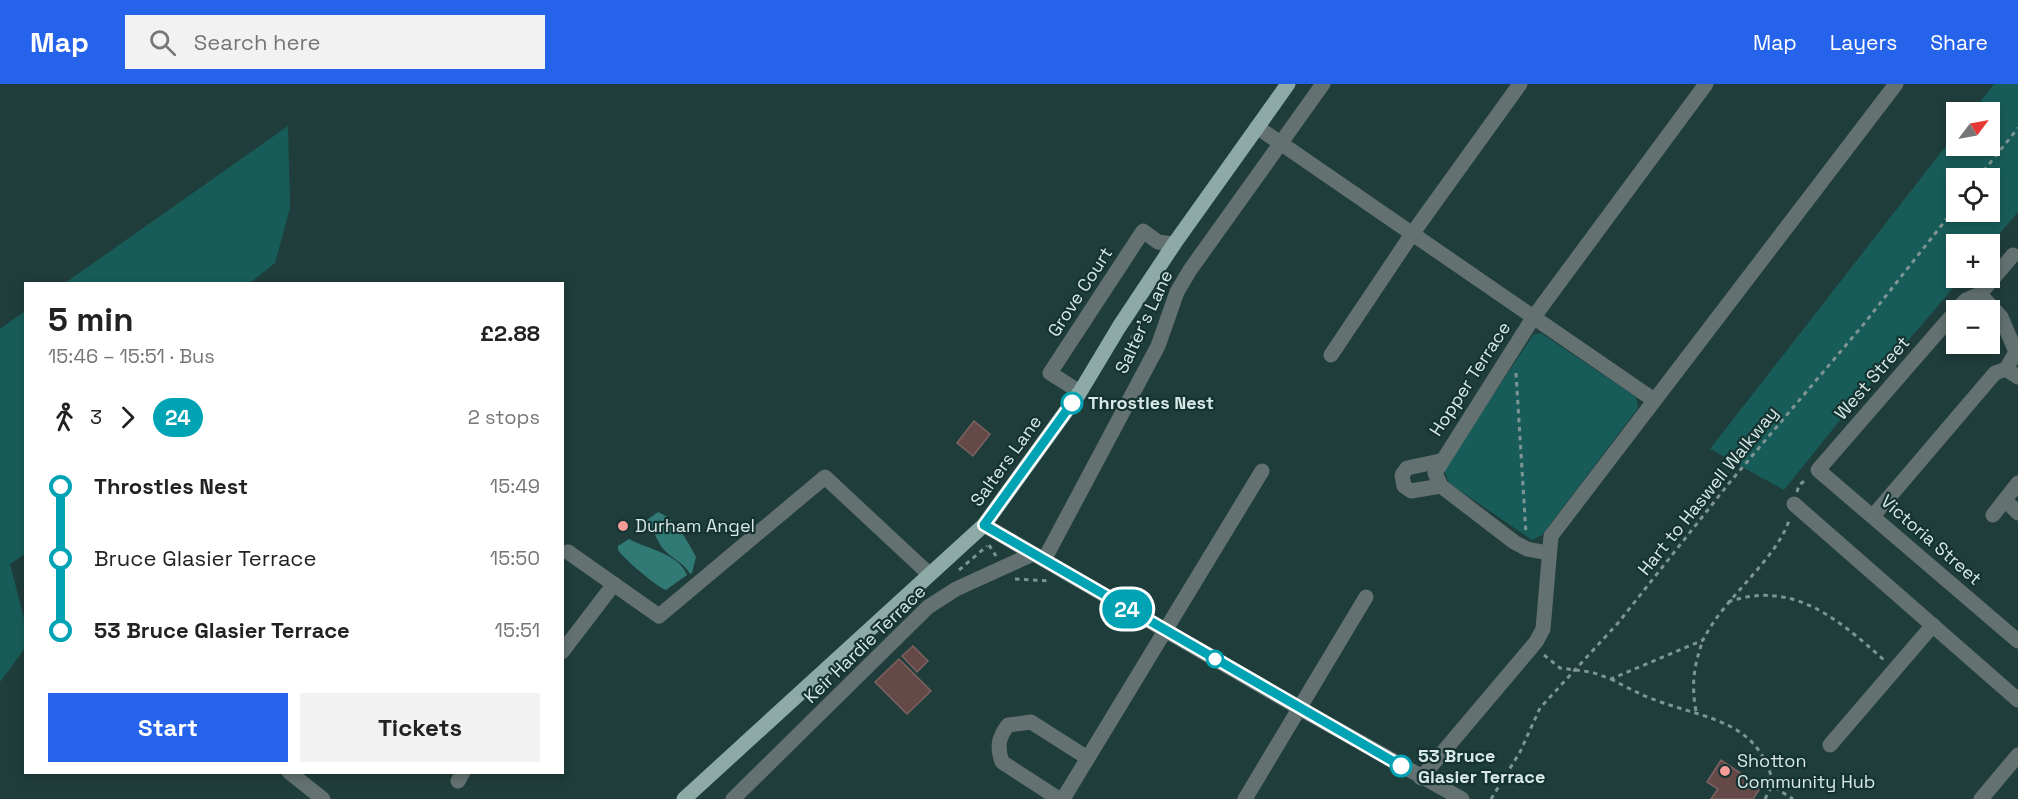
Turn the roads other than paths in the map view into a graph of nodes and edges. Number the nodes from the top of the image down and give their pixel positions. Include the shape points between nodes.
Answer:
1 (1288, 84) edge
2 (1323, 84) edge
3 (1520, 84) edge
4 (1706, 84) edge
5 (1896, 84) edge
6 (1257, 127) junction
7 (1280, 142) junction
8 (1412, 234) junction
9 (1174, 244) junction
10 (2013, 255) dead end
11 (1969, 300) edge
12 (2000, 317) edge
13 (1533, 318) junction
14 (1946, 325) edge
15 (1331, 356) dead end
16 (2012, 373) edge
17 (1080, 392) junction
18 (1654, 400) junction
19 (1440, 461) junction
20 (1818, 470) joint
21 (1262, 471) dead end
22 (2018, 483) edge
23 (1441, 486) junction
24 (2005, 500) junction
25 (1794, 504) road end
26 (2018, 513) edge
27 (1993, 515) dead end
28 (1873, 516) junction
29 (984, 525) junction
30 (568, 552) dead end
31 (1548, 553) junction
32 (1039, 557) junction
33 (929, 574) junction
34 (614, 584) junction
35 (1365, 597) dead end
36 (1933, 626) junction
37 (1166, 631) junction
38 (2018, 641) edge
39 (564, 649) edge
40 (2018, 700) edge
41 (1299, 708) junction
42 (1830, 745) dead end
43 (2018, 755) edge
44 (1086, 757) junction
45 (291, 774) edge
46 (1421, 777) junction
47 (743, 796) edge
48 (322, 799) edge
49 (684, 799) edge
50 (1061, 799) edge
51 (1245, 799) edge
52 (1462, 799) edge
53 (1981, 799) edge

1 - 6 main road, Salters Lane
2 - 7 street, Salter's Lane
3 - 8 street
4 - 13 street, Hopper Terrace
5 - 18 street
6 - 7 street
6 - 9 main road, Salters Lane
7 - 8 street
7 - 32 street, Salter's Lane via 1177,292 1158,346
8 - 13 street
8 - 15 street
9 - 17 main road, Salters Lane
9 - 17 street, Grove Court via 1158,242 1143,231 1050,373
10 - 11 street, West Street
12 - 16 street via 2016,352
13 - 18 street
13 - 19 street, Hopper Terrace
14 - 20 street, West Street
16 - 28 street via 1995,374
17 - 29 main road, Salters Lane
18 - 31 street via 1551,536
19 - 23 street, Hopper Terrace via 1435,473
19 - 23 street, Hopper Terrace via 1407,468 1402,475 1404,486 1411,491
20 - 28 street, Victoria Street
21 - 37 street
22 - 24 street
23 - 31 street via 1527,549
24 - 26 street
24 - 27 street
25 - 36 street
28 - 38 street, Victoria Street
29 - 32 street
29 - 33 main road, Salters Lane
30 - 34 street
31 - 46 street via 1543,629 1533,646
32 - 37 street
32 - 47 street, Keir Hardie Terrace via 956,589 928,606
33 - 34 street via 825,477 659,616
33 - 49 main road, Salters Lane
34 - 39 street
35 - 41 street
36 - 40 street
36 - 42 street
37 - 41 street
37 - 44 street
41 - 46 street
41 - 51 street
43 - 53 street
44 - 50 street
44 - 50 street via 1031,722 1008,726 1002,734 998,742 1002,762
45 - 48 street
46 - 52 street

